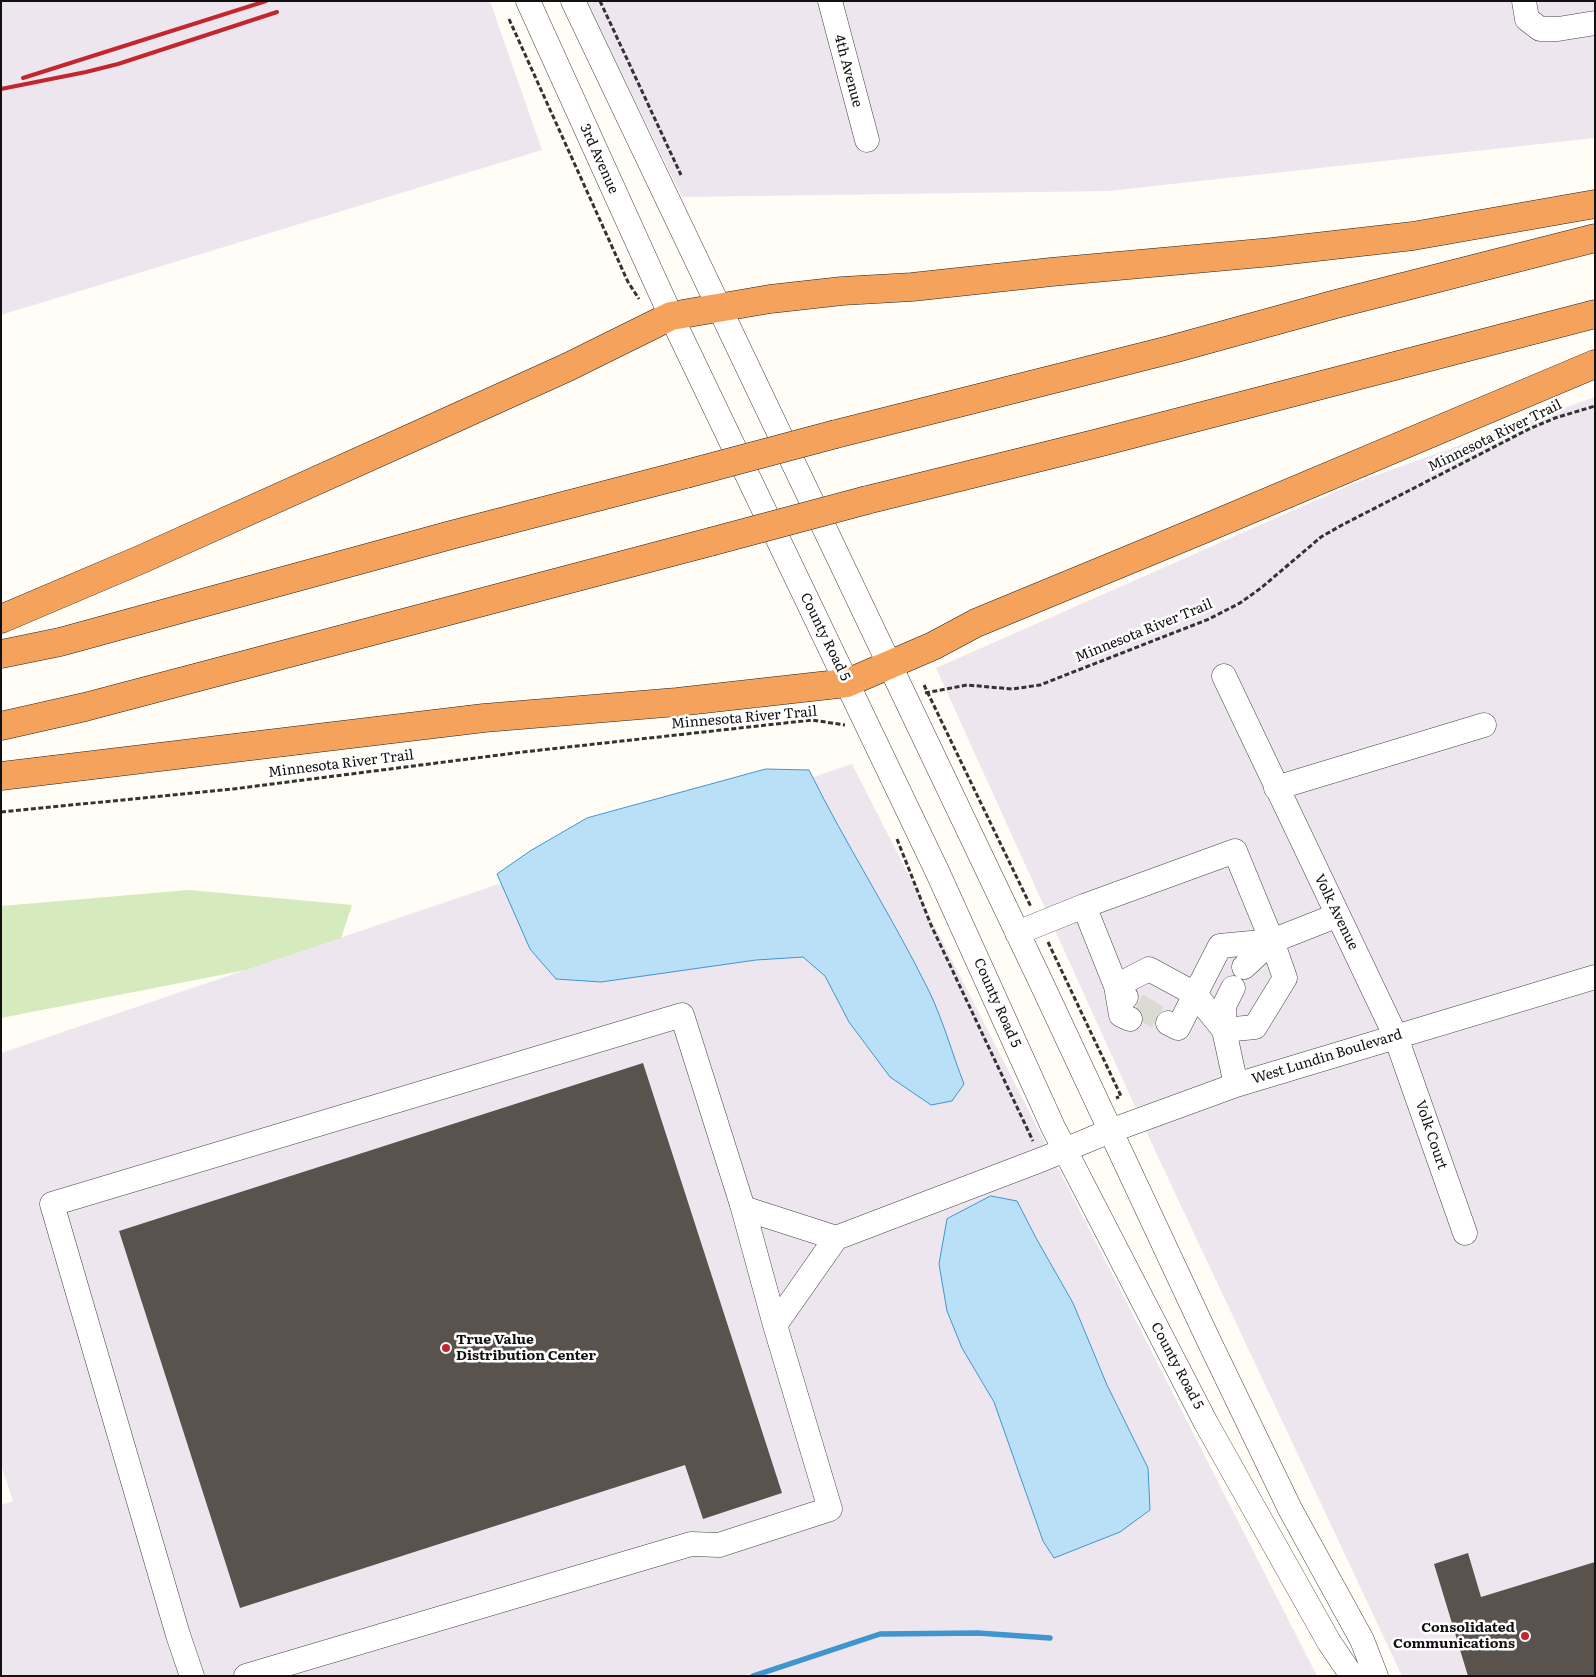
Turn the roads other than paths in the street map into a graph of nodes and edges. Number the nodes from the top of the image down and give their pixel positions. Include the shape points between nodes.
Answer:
1 (528, 1) edge
2 (574, 1) edge
3 (830, 1) edge
4 (1524, 1) edge
5 (1595, 23) edge
6 (867, 140) dead end
7 (1595, 204) edge
8 (1595, 238) edge
9 (720, 308) junction
10 (1595, 314) edge
11 (670, 316) junction
12 (1595, 364) edge
13 (1, 619) edge
14 (1, 654) edge
15 (889, 665) junction
16 (1224, 676) dead end
17 (847, 683) junction
18 (1484, 725) dead end
19 (1, 726) edge
20 (1, 776) edge
21 (1276, 788) junction
22 (1084, 906) junction
23 (1338, 915) junction
24 (1017, 933) junction
25 (1272, 941) junction
26 (1244, 967) dead end
27 (1595, 976) edge
28 (1116, 986) junction
29 (1233, 988) dead end
30 (1195, 994) junction
31 (1134, 1012) tunnel mouth
32 (1169, 1029) dead end
33 (1224, 1030) junction
34 (1396, 1037) junction
35 (1236, 1085) junction
36 (1110, 1131) junction
37 (1064, 1150) junction
38 (744, 1208) junction
39 (1466, 1234) dead end
40 (836, 1238) junction
41 (775, 1325) junction
42 (192, 1676) edge
43 (246, 1676) edge
44 (1352, 1676) edge
45 (1376, 1676) edge

1 - 11 street, 3rd Avenue
2 - 9 street
3 - 6 street, 4th Avenue
4 - 5 street via 1527,19 1540,29
7 - 9 highway via 1404,237 912,287 842,291
8 - 14 highway, bridge via 452,535 60,642
9 - 11 highway
9 - 15 street
10 - 19 highway, bridge
11 - 13 highway via 568,367
11 - 17 street, County Road 5
12 - 15 highway via 976,623
15 - 17 highway
15 - 24 street
16 - 21 street, Volk Avenue
17 - 20 highway via 678,702 484,718
17 - 37 street, County Road 5
18 - 21 street
21 - 23 street, Volk Avenue
22 - 24 street
22 - 25 street via 1235,851
22 - 28 street
23 - 25 street
23 - 34 street, Volk Avenue
24 - 36 street
25 - 26 street
25 - 30 street via 1220,946
25 - 33 street via 1285,978 1255,1027
27 - 34 street, West Lundin Boulevard
28 - 30 street via 1149,970
28 - 31 street
29 - 33 street via 1224,1006
30 - 32 street
30 - 33 street
33 - 35 street
34 - 35 street, West Lundin Boulevard
34 - 39 street, Volk Court
35 - 36 street, West Lundin Boulevard
36 - 37 street, West Lundin Boulevard
36 - 45 street via 1290,1508 1362,1640
37 - 40 street, West Lundin Boulevard
37 - 44 street, County Road 5 via 1206,1423 1329,1642
38 - 40 street
38 - 41 street
38 - 42 street via 682,1015 52,1204
40 - 41 street
41 - 43 street via 830,1509 719,1545 690,1544

